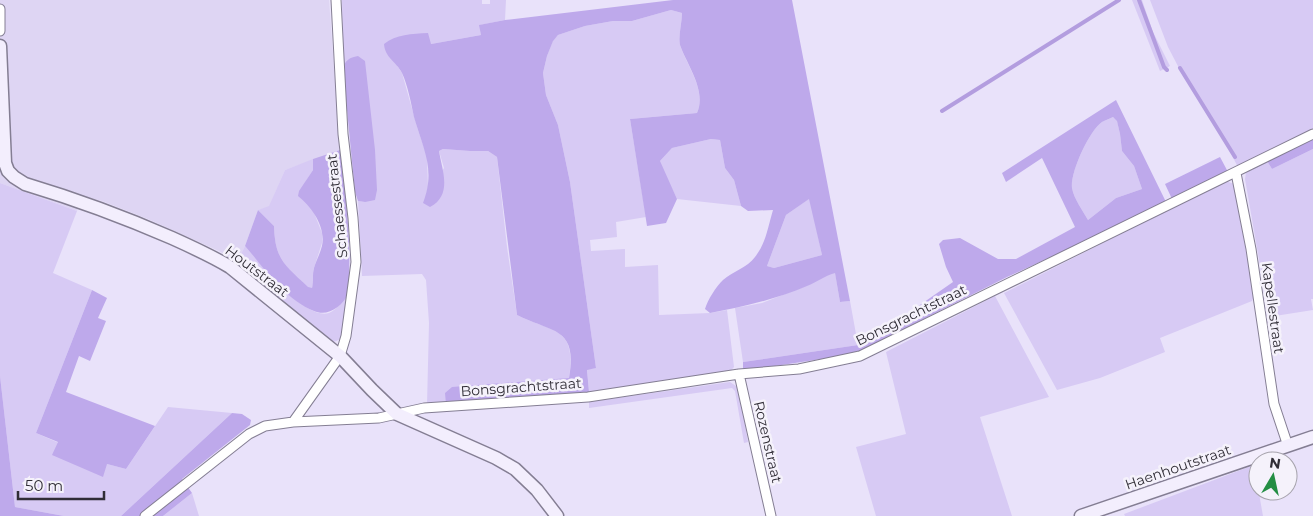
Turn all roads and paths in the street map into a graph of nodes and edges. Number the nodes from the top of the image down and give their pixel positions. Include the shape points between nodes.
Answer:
1 (336, 0) edge
2 (0, 9) edge
3 (0, 31) edge
4 (0, 46) edge
5 (1313, 134) edge
6 (1236, 173) junction
7 (340, 356) junction
8 (739, 374) junction
9 (398, 414) junction
10 (293, 422) junction
11 (1313, 437) edge
12 (1288, 446) junction
13 (145, 516) edge
14 (557, 516) edge
15 (771, 516) edge
16 (1081, 516) edge

1 - 7 street, Schaessestraat via 343,134 356,262 346,336
2 - 3 street
4 - 7 street, Houtstraat via 4,153 8,170 14,177 25,184 100,208 215,258
5 - 6 street, Bonsgrachtstraat
6 - 8 street, Bonsgrachtstraat via 860,356 799,369
6 - 12 street, Kapellestraat via 1274,404
7 - 9 street, Houtstraat
7 - 10 street, Schaessestraat
8 - 9 street, Bonsgrachtstraat via 588,397 424,408
8 - 15 street, Rozenstraat
9 - 10 street
9 - 14 street, Houtstraat via 515,468
10 - 13 street via 265,426 249,434
11 - 12 street, Haenhoutstraat
12 - 16 street, Haenhoutstraat

